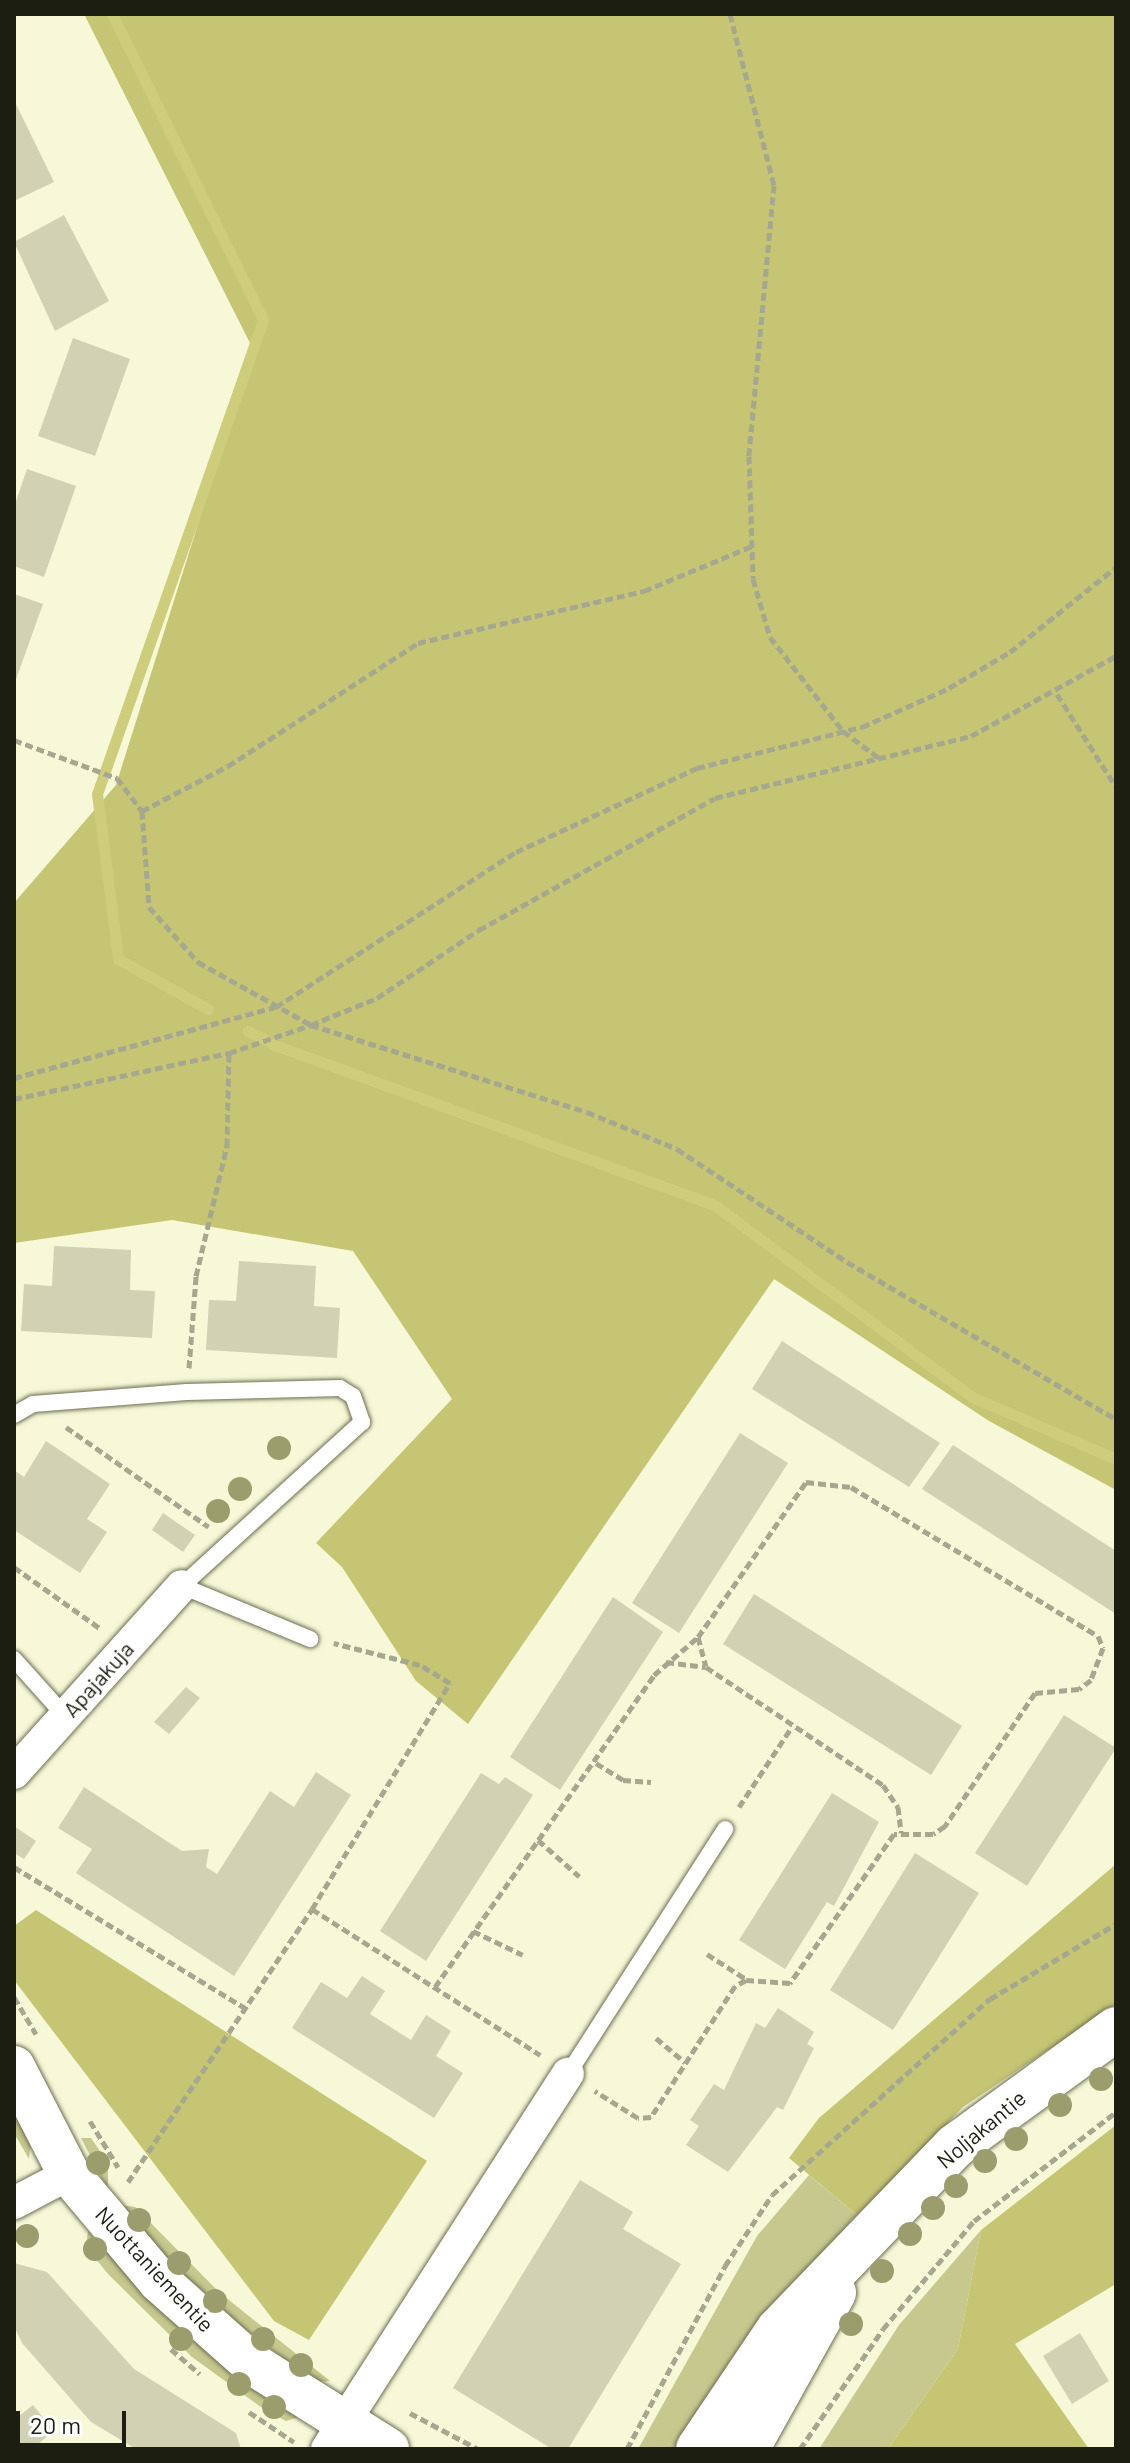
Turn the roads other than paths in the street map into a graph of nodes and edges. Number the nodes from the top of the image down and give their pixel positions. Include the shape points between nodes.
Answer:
1 (14, 1415) edge
2 (182, 1586) junction
3 (310, 1639) road end
4 (14, 1659) edge
5 (65, 1716) junction
6 (14, 1773) edge
7 (725, 1829) road end
8 (1116, 2029) edge
9 (27, 2054) edge
10 (568, 2074) joint
11 (69, 2174) junction
12 (14, 2203) edge
13 (859, 2245) junction
14 (346, 2420) edge
15 (388, 2449) edge
16 (698, 2449) edge
17 (747, 2449) edge

1 - 2 lane via 33,1404 187,1392 340,1388 353,1396 362,1422
2 - 3 lane
2 - 5 street, Apajakuja
4 - 5 lane
5 - 6 street, Apajakuja
7 - 10 lane
8 - 13 main road, Noljakantie via 955,2146
9 - 11 street, Nuottaniementie
10 - 14 street
11 - 12 street
11 - 14 street, Nuottaniementie via 201,2323
13 - 16 main road, Noljakantie via 778,2330
13 - 17 main road, Noljakantie
14 - 15 street, Nuottaniementie

